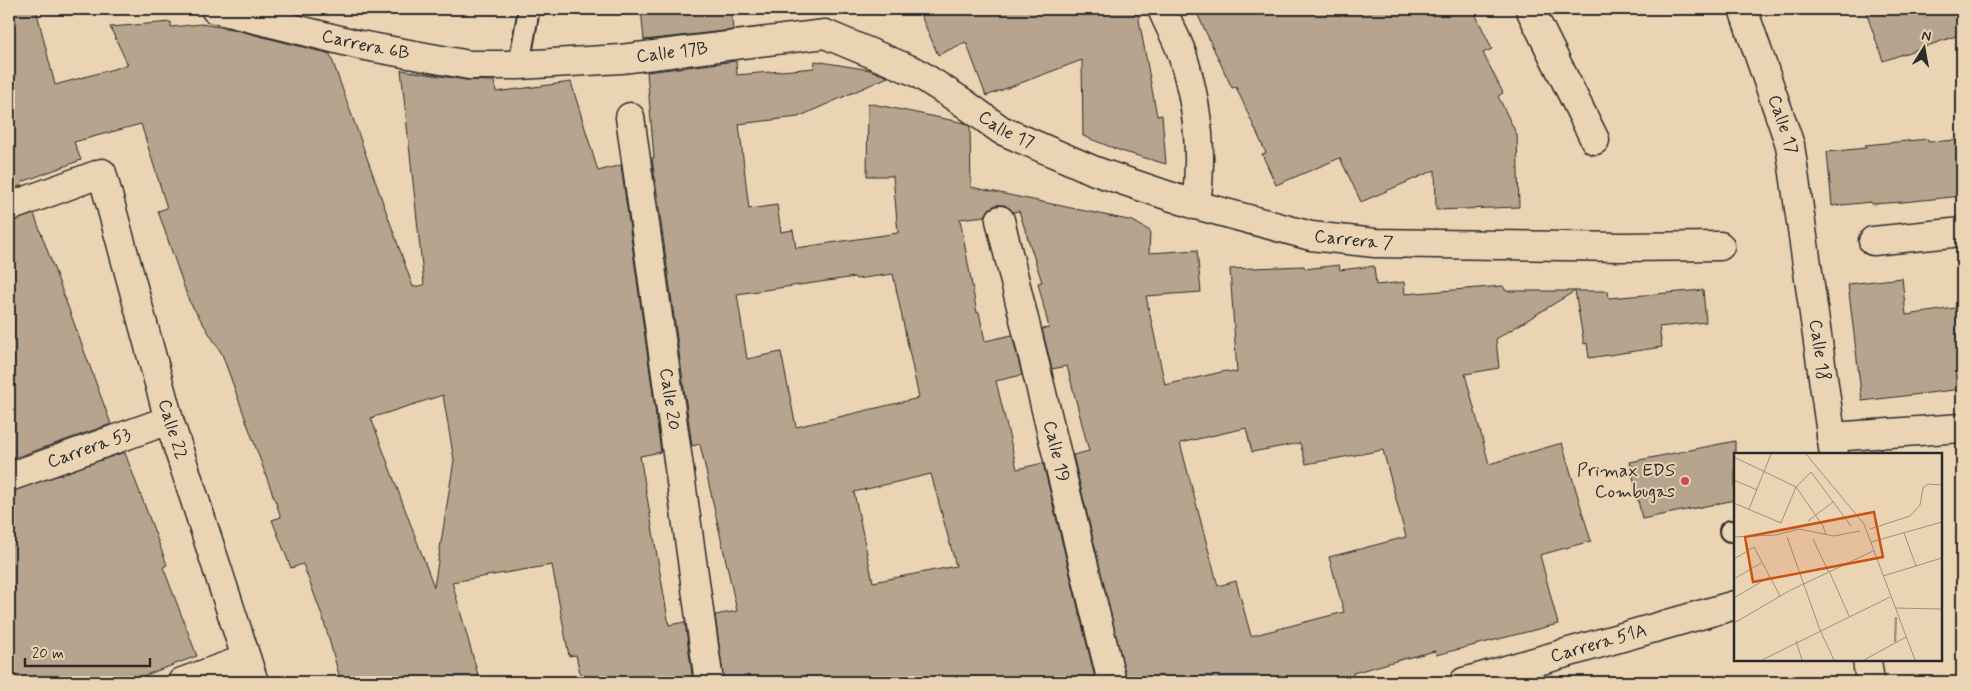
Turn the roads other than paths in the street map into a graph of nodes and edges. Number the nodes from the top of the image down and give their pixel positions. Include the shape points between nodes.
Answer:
1 (215, 9) edge
2 (529, 9) edge
3 (1162, 9) edge
4 (1530, 9) edge
5 (1743, 9) edge
6 (825, 34) joint
7 (519, 64) junction
8 (630, 117) dead end
9 (1595, 140) dead end
10 (1196, 205) junction
11 (9, 207) edge
12 (1000, 220) dead end
13 (1962, 232) edge
14 (1873, 241) dead end
15 (1804, 245) joint
16 (1720, 246) dead end
17 (169, 420) junction
18 (1962, 428) edge
19 (1832, 446) edge
20 (9, 477) edge
21 (1734, 605) edge
22 (1867, 661) edge
23 (250, 671) edge
24 (182, 682) edge
25 (709, 682) edge
26 (1112, 682) edge
27 (1464, 682) edge
28 (1870, 682) edge

1 - 7 street, Carrera 6B via 360,45 469,65
2 - 7 lane
3 - 10 street via 1182,53 1196,109 1200,144
4 - 9 street
5 - 15 street, Calle 17 via 1790,145
6 - 7 street, Calle 17B via 621,58
6 - 10 street, Calle 17 via 916,72 1001,130 1095,171
8 - 25 street, Calle 20
10 - 16 street, Carrera 7 via 1311,236 1375,243
11 - 17 street, Calle 22 via 102,173
12 - 26 street, Calle 19
13 - 14 street
15 - 19 street, Calle 18
17 - 20 street, Carrera 53
17 - 23 street, Calle 22
18 - 19 street
21 - 27 street, Carrera 51A
22 - 28 street
23 - 24 street

